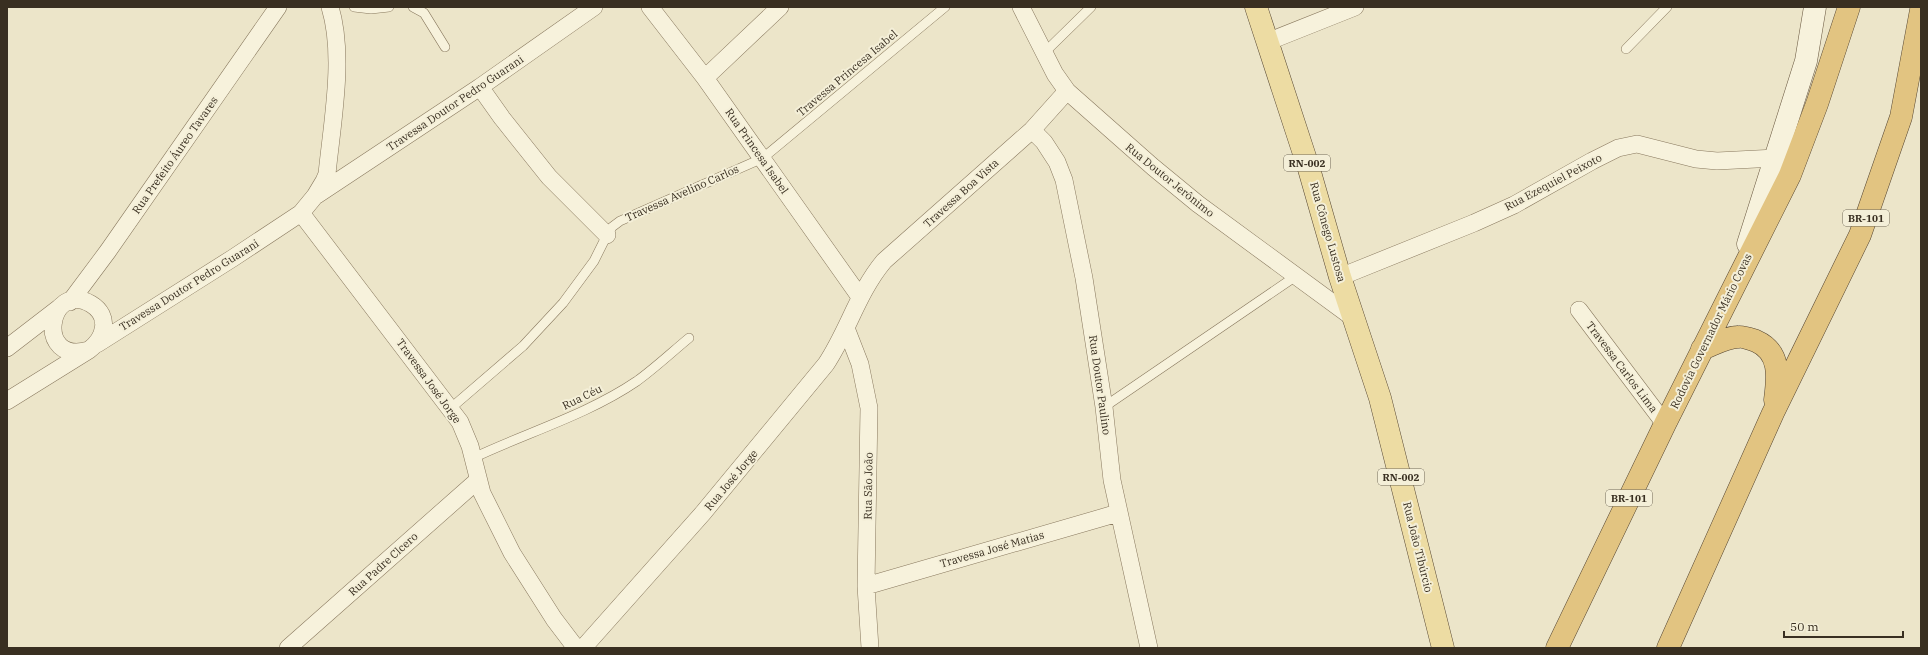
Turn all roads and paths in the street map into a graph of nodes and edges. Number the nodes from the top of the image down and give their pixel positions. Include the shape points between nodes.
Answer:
1 (278, 7) edge
2 (330, 7) edge
3 (354, 7) edge
4 (389, 7) edge
5 (413, 7) edge
6 (594, 7) edge
7 (650, 7) edge
8 (780, 7) edge
9 (946, 7) edge
10 (1021, 7) edge
11 (1091, 7) edge
12 (1256, 7) edge
13 (1355, 7) edge
14 (1667, 7) edge
15 (1815, 7) edge
16 (1849, 7) edge
17 (1921, 10) edge
18 (1267, 42) junction
19 (445, 47) dead end
20 (1626, 49) dead end
21 (1918, 50) edge
22 (1045, 52) junction
23 (705, 78) junction
24 (480, 87) junction
25 (1067, 91) junction
26 (1032, 130) junction
27 (763, 158) junction
28 (1776, 158) junction
29 (315, 196) junction
30 (301, 213) junction
31 (607, 235) junction
32 (1296, 276) junction
33 (1340, 277) junction
34 (1736, 282) junction
35 (860, 298) junction
36 (67, 303) junction
37 (1580, 310) dead end
38 (1356, 320) junction
39 (846, 328) junction
40 (689, 338) dead end
41 (93, 347) junction
42 (7, 348) edge
43 (1702, 349) junction
44 (7, 401) edge
45 (1104, 407) junction
46 (451, 408) junction
47 (1774, 413) junction
48 (1665, 424) junction
49 (473, 458) junction
50 (478, 480) junction
51 (1118, 512) junction
52 (866, 586) junction
53 (1446, 644) edge
54 (288, 648) edge
55 (576, 648) edge
56 (582, 648) edge
57 (870, 648) edge
58 (1149, 648) edge
59 (1557, 648) edge
60 (1668, 648) edge

1 - 36 street, Rua Prefeito Áureo Tavares via 104,257
2 - 29 street via 335,29 337,68 326,174
3 - 4 lane
5 - 19 lane via 424,13
6 - 24 street, Travessa Doutor Pedro Guarani
7 - 23 street, Rua Princesa Isabel
8 - 23 street
9 - 27 lane, Travessa Princesa Isabel
10 - 22 street, Rua Doutor Jerônimo
11 - 22 lane
12 - 18 main road, Rua Cônego Lustosa / RN-002
13 - 18 street
14 - 20 lane
15 - 28 main road via 1806,60
16 - 34 highway, Rodovia Governador Mário Covas / BR-101 via 1833,59 1790,175
17 - 21 highway, BR-101
18 - 33 main road, Rua Cônego Lustosa / RN-002 via 1309,169
21 - 47 highway, BR-101 via 1901,117 1860,235
22 - 25 street, Rua Doutor Jerônimo via 1055,74
23 - 27 street, Rua Princesa Isabel
24 - 29 street, Travessa Doutor Pedro Guarani
24 - 31 street via 549,177
25 - 26 street, Travessa Boa Vista
25 - 32 street, Rua Doutor Jerônimo via 1198,204
26 - 35 street, Travessa Boa Vista via 884,262
26 - 45 street, Rua Doutor Paulino via 1044,142 1057,162 1064,180 1084,278
27 - 31 lane, Travessa Avelino Carlos via 620,221
27 - 35 street, Rua Princesa Isabel
28 - 33 street, Rua Ezequiel Peixoto via 1717,161 1696,159 1637,144 1618,148 1514,205
28 - 34 main road
29 - 30 street, Travessa Doutor Pedro Guarani
30 - 41 street, Travessa Doutor Pedro Guarani
30 - 46 street, Travessa José Jorge
31 - 46 lane, Travessa Avelino Carlos via 594,261 564,304 523,346
32 - 38 street, Rua Doutor Jerônimo
32 - 45 lane
33 - 38 main road, Rua Cônego Lustosa / RN-002
34 - 43 highway, Rodovia Governador Mário Covas / BR-101
35 - 39 street, Rua José Jorge
36 - 41 street via 78,300 86,302 100,312 104,329 102,337
36 - 41 street via 57,310 53,318 53,335 57,342 64,348 81,352
36 - 42 street, Rua Prefeito Áureo Tavares
37 - 48 street, Travessa Carlos Lima
38 - 53 main road, Rua João Tibúrcio / RN-002 via 1380,398
39 - 52 street, Rua São João via 860,364 869,408
39 - 56 street, Rua José Jorge via 826,364 784,416 703,513
40 - 49 lane, Rua Céu via 637,381 607,398
41 - 44 street
43 - 47 highway via 1738,336 1763,344 1771,352 1778,375
43 - 48 highway, Rodovia Governador Mário Covas / BR-101
45 - 51 street, Rua Doutor Paulino
46 - 49 street, Travessa José Jorge via 460,422
47 - 60 highway, BR-101
48 - 59 highway, Rodovia Governador Mário Covas / BR-101
49 - 50 street, Travessa José Jorge
50 - 54 street, Rua Padre Clcero
50 - 55 street, Travessa José Jorge via 482,493 520,567
51 - 52 street, Travessa José Matias
51 - 58 street, Rua Doutor Paulino
52 - 57 street, Rua São João

